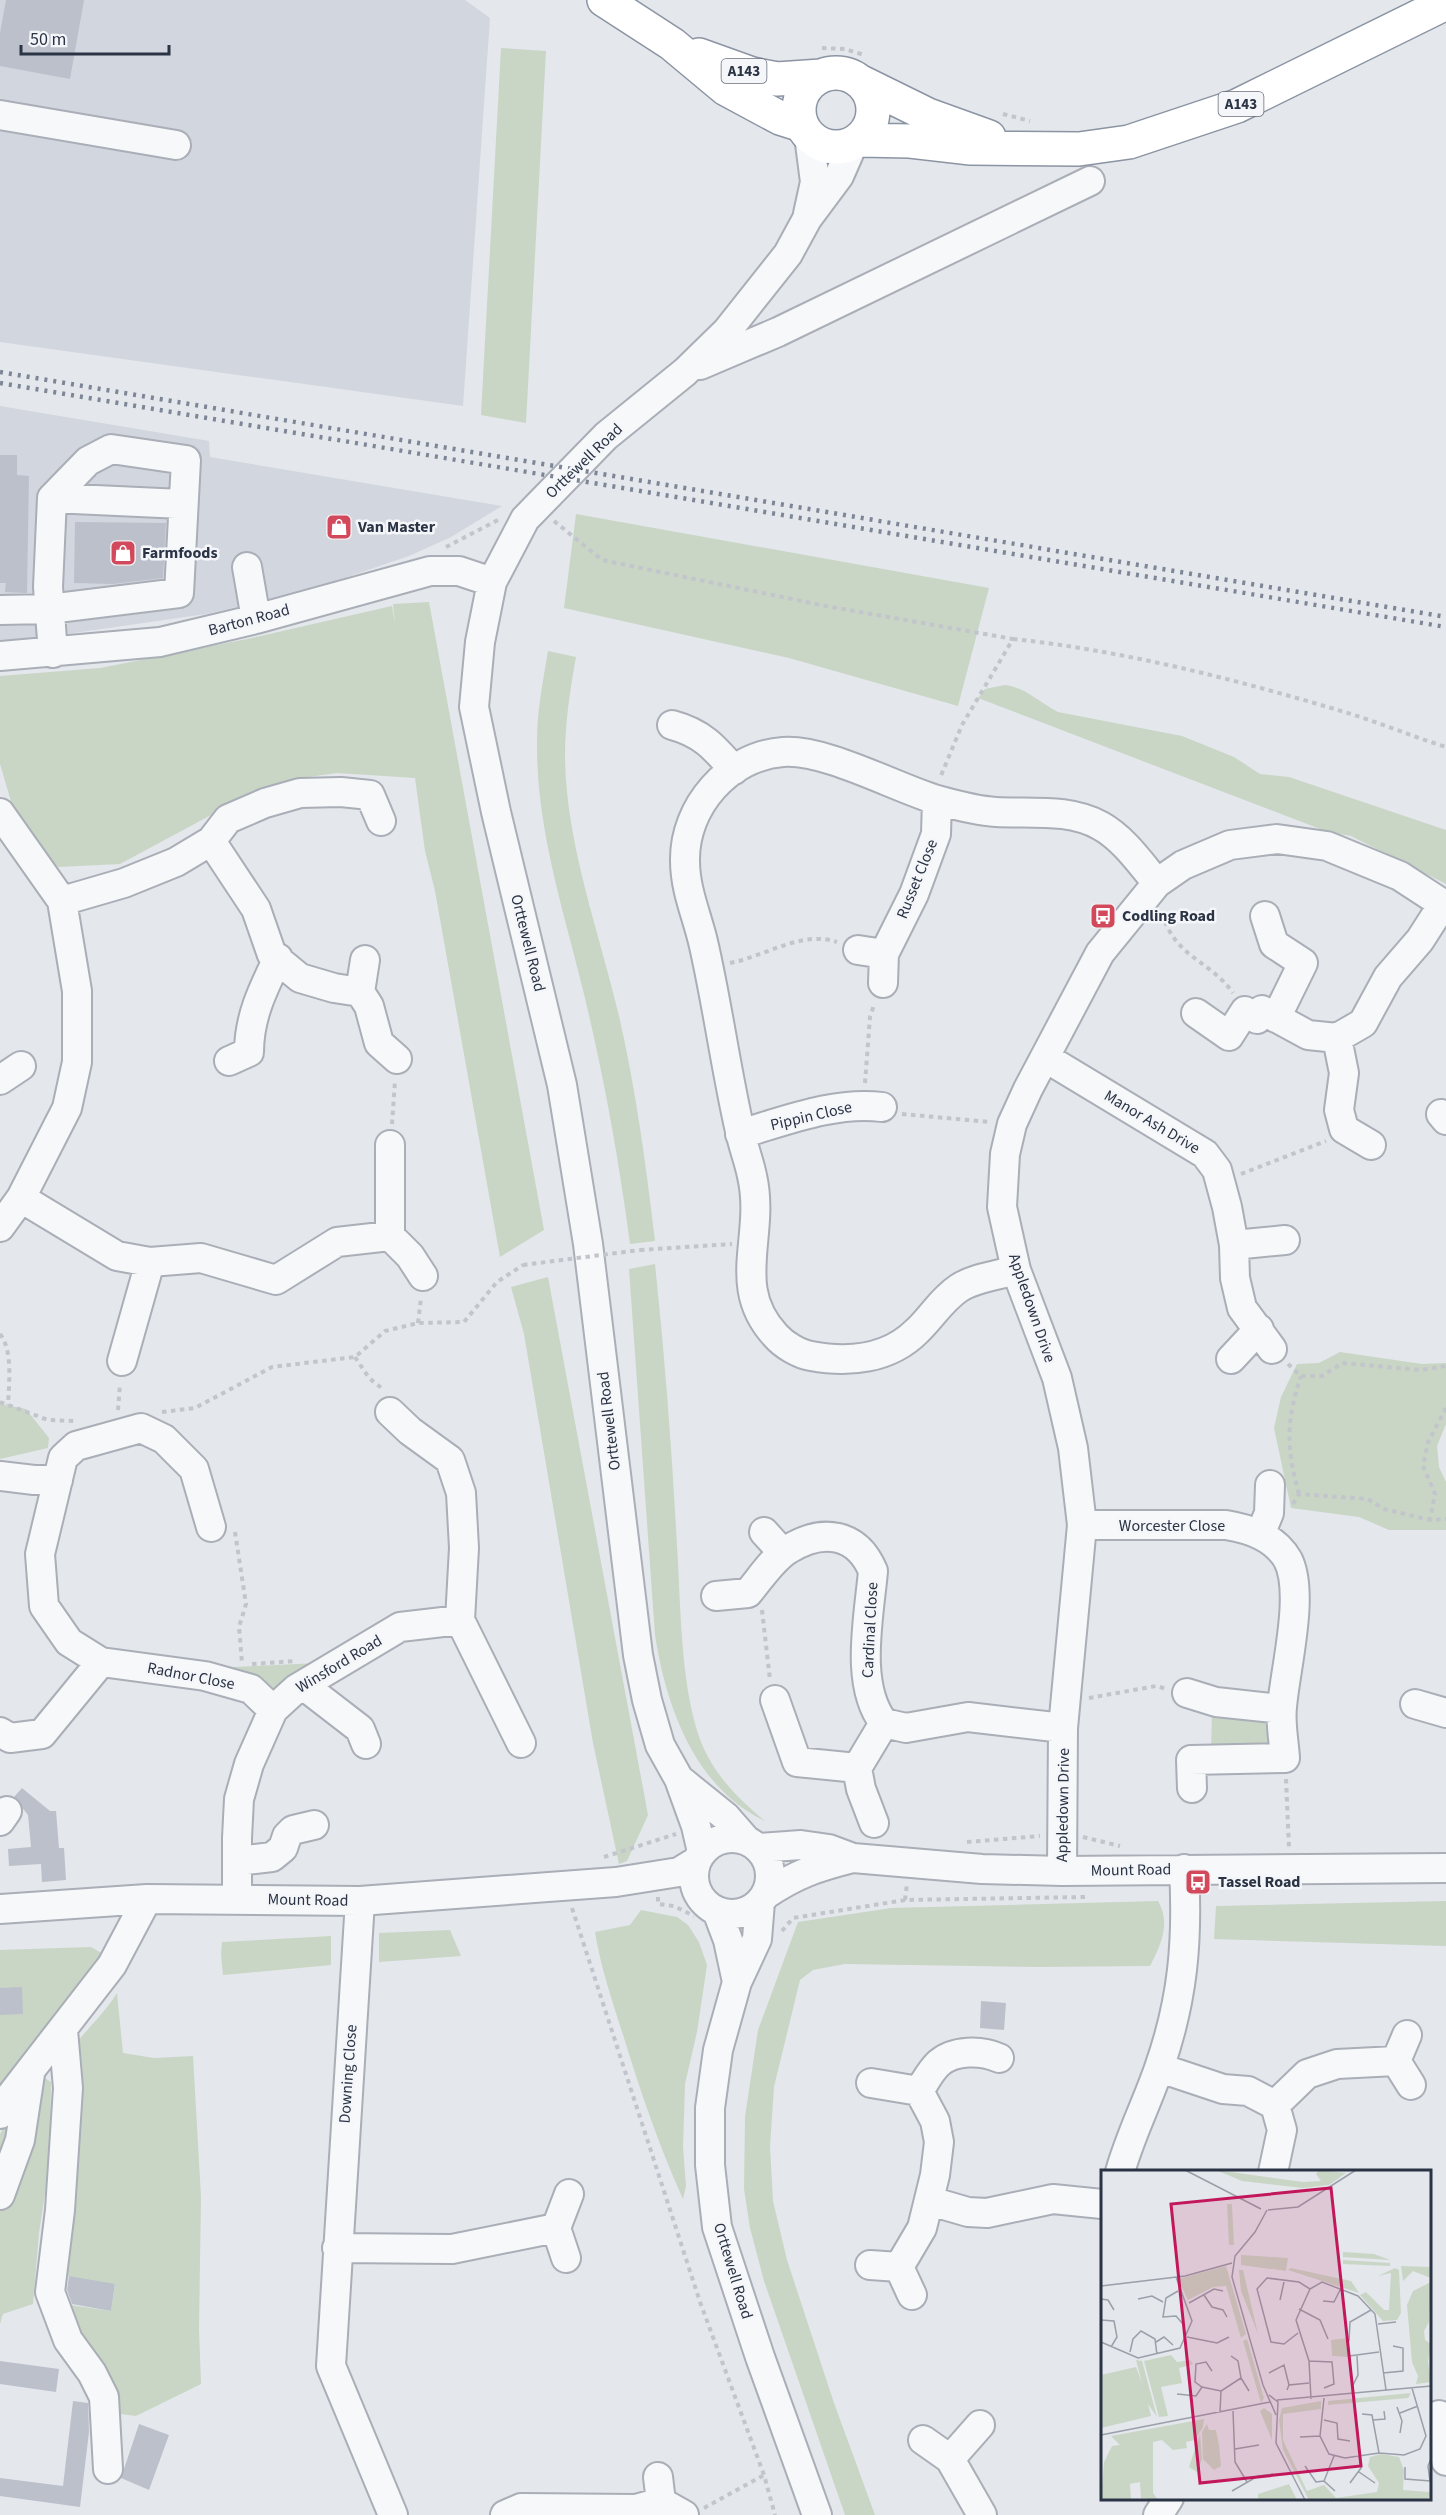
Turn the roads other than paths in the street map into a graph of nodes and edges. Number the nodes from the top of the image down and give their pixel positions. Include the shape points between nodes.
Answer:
1 (604, 0) edge
2 (1446, 3) edge
3 (672, 44) junction
4 (818, 62) junction
5 (864, 69) junction
6 (0, 115) edge
7 (805, 130) junction
8 (1026, 134) junction
9 (856, 142) junction
10 (176, 145) dead end
11 (1090, 181) dead end
12 (807, 219) junction
13 (684, 372) junction
14 (52, 498) junction
15 (183, 504) junction
16 (247, 567) dead end
17 (492, 582) junction
18 (49, 609) junction
19 (0, 610) edge
20 (256, 619) junction
21 (54, 652) junction
22 (0, 656) edge
23 (672, 725) dead end
24 (734, 770) junction
25 (937, 800) junction
26 (0, 813) edge
27 (381, 821) dead end
28 (211, 841) junction
29 (1157, 883) junction
30 (62, 901) junction
31 (1445, 905) edge
32 (1265, 916) dead end
33 (278, 958) junction
34 (365, 960) dead end
35 (883, 983) road end
36 (360, 992) junction
37 (1196, 1013) dead end
38 (1269, 1014) junction
39 (1337, 1038) junction
40 (1046, 1058) junction
41 (397, 1059) road end
42 (229, 1061) dead end
43 (873, 1106) road end
44 (740, 1134) junction
45 (390, 1145) road end
46 (1371, 1145) dead end
47 (21, 1198) junction
48 (0, 1227) edge
49 (390, 1236) junction
50 (1285, 1240) dead end
51 (1234, 1245) junction
52 (150, 1262) junction
53 (1016, 1270) junction
54 (423, 1276) dead end
55 (1231, 1359) dead end
56 (122, 1361) road end
57 (400, 1431) road end
58 (0, 1476) edge
59 (58, 1480) junction
60 (1270, 1485) dead end
61 (1082, 1526) junction
62 (217, 1531) road end
63 (1266, 1538) junction
64 (716, 1596) dead end
65 (460, 1620) junction
66 (101, 1662) junction
67 (302, 1672) junction
68 (1187, 1693) road end
69 (775, 1701) road end
70 (1415, 1704) dead end
71 (1281, 1709) junction
72 (273, 1710) junction
73 (1446, 1713) edge
74 (884, 1723) junction
75 (1063, 1728) junction
76 (0, 1732) edge
77 (366, 1744) dead end
78 (521, 1748) dead end
79 (857, 1768) junction
80 (679, 1779) junction
81 (1192, 1788) dead end
82 (874, 1823) dead end
83 (314, 1825) dead end
84 (752, 1844) junction
85 (694, 1848) junction
86 (853, 1858) junction
87 (237, 1861) junction
88 (1446, 1868) edge
89 (1184, 1869) junction
90 (1062, 1871) junction
91 (616, 1882) junction
92 (237, 1898) junction
93 (763, 1898) junction
94 (147, 1899) junction
95 (360, 1901) junction
96 (0, 1909) edge
97 (707, 1912) junction
98 (737, 1982) junction
99 (63, 2030) junction
100 (1407, 2035) dead end
101 (999, 2058) dead end
102 (1396, 2061) junction
103 (1160, 2068) junction
104 (30, 2072) junction
105 (871, 2083) dead end
106 (1411, 2085) dead end
107 (919, 2091) junction
108 (1275, 2104) junction
109 (0, 2114) edge
110 (1121, 2170) edge
111 (1273, 2170) edge
112 (569, 2194) dead end
113 (0, 2195) edge
114 (930, 2201) junction
115 (1101, 2204) edge
116 (556, 2228) junction
117 (337, 2248) junction
118 (566, 2258) dead end
119 (870, 2265) dead end
120 (899, 2267) junction
121 (912, 2295) dead end
122 (1438, 2415) edge
123 (980, 2425) dead end
124 (923, 2440) dead end
125 (950, 2459) junction
126 (1446, 2461) edge
127 (108, 2469) dead end
128 (1168, 2500) edge
129 (676, 2501) edge
130 (393, 2515) edge
131 (505, 2515) edge
132 (817, 2515) edge
133 (982, 2515) edge
134 (1158, 2515) edge

1 - 3 highway, A143
2 - 8 highway, A143 via 1237,106 1129,142 1079,149
3 - 4 highway, A143 via 752,74 777,79
3 - 7 highway, A143 via 726,89
4 - 5 highway via 842,73
4 - 7 highway via 799,102
5 - 8 highway, A143 via 928,115
5 - 9 highway via 874,111 867,132
6 - 10 street
7 - 9 highway via 830,147
7 - 12 street, Orttewell Road via 815,182
8 - 9 highway, A143 via 971,148 910,141
9 - 12 street, Orttewell Road via 839,176
11 - 13 street via 778,332
12 - 13 street, Orttewell Road via 788,254 733,322
13 - 17 street, Orttewell Road via 606,436 525,519
14 - 15 street
14 - 15 street via 88,461 111,449 186,460
14 - 18 street
15 - 18 street via 179,594
16 - 20 street
17 - 20 street, Barton Road via 459,571 430,571
17 - 80 street, Orttewell Road via 480,642 474,707 562,1085 588,1244 647,1700 660,1745
18 - 19 street
18 - 21 street
20 - 21 street, Barton Road via 160,642
21 - 22 street, Barton Road
23 - 24 street via 693,731
24 - 25 street via 784,752 823,757
24 - 44 street via 714,785 699,805 685,861 688,894 708,967
25 - 29 street via 992,812 1067,813 1102,826
25 - 35 street, Russet Close via 936,834 914,894 871,952
26 - 30 street
27 - 28 street via 370,795 300,793 265,802 228,819
28 - 30 street via 124,883
28 - 33 street via 256,909 272,955
29 - 31 street, Appledown Drive via 1183,865 1230,845 1277,839 1327,846 1400,876
29 - 40 street, Appledown Drive via 1100,953
30 - 47 street via 77,991 77,1062 67,1108
31 - 39 street via 1388,977 1362,1023
32 - 38 street via 1274,944 1303,963
33 - 36 street via 300,978
33 - 42 street via 256,1005 249,1053
34 - 36 street
36 - 41 street via 369,1006 379,1043
37 - 38 street via 1229,1035 1245,1011 1257,1019
38 - 39 street via 1308,1035
39 - 46 street via 1344,1073 1339,1110 1344,1129
40 - 51 street, Manor Ash Drive via 1205,1154 1217,1170
40 - 53 street, Appledown Drive via 1012,1124 1005,1154 1002,1207
43 - 44 street, Pippin Close via 800,1116
44 - 53 street via 753,1179 756,1211 750,1271 752,1298 763,1323 782,1343 808,1356 874,1357 898,1348 939,1304 962,1286
45 - 49 street
47 - 48 street
47 - 52 street via 117,1256
49 - 52 street via 336,1242 276,1280 201,1258
49 - 54 street
50 - 51 street
51 - 55 street, Manor Ash Drive via 1235,1278 1242,1308 1265,1339
52 - 56 street
53 - 61 street, Appledown Drive via 1057,1378 1073,1448
57 - 65 street via 450,1460 461,1493 464,1548
58 - 59 street
59 - 62 street, Radnor Close via 63,1458 76,1446 141,1428 164,1439 195,1469
59 - 66 street, Radnor Close via 40,1554 45,1606 69,1642
60 - 63 street
61 - 63 street, Worcester Close via 1226,1525 1245,1528
61 - 75 street, Appledown Drive
63 - 71 street via 1288,1561 1293,1585 1293,1624
64 - 74 street, Cardinal Close via 748,1593 759,1579 774,1543 790,1548 820,1537 853,1542 867,1557 873,1571 866,1664 869,1696
65 - 67 street, Winsford Road via 400,1627
65 - 78 street
66 - 72 street, Radnor Close via 205,1676 251,1689
66 - 76 street via 42,1734 10,1738
67 - 72 street, Winsford Road
67 - 77 street via 360,1729
68 - 71 street via 1216,1702
69 - 79 street via 796,1762
70 - 73 street
71 - 81 street via 1285,1758 1191,1760
72 - 87 street, Winsford Road via 249,1764 239,1799
74 - 75 street via 906,1728 968,1717
74 - 79 street
75 - 90 street, Appledown Drive
79 - 82 street
80 - 84 street, Orttewell Road
80 - 85 street, Orttewell Road via 696,1826
83 - 87 street via 293,1830 283,1848 272,1857
84 - 85 street via 735,1838
84 - 86 street, Mount Road via 801,1845
84 - 93 street via 770,1870
85 - 91 street, Mount Road via 680,1872
85 - 97 street via 693,1876
86 - 90 street, Mount Road
86 - 93 street, Mount Road via 790,1878
87 - 92 street, Winsford Road
88 - 89 street, Mount Road via 1289,1852
89 - 90 street, Mount Road
89 - 103 street via 1186,1945 1177,2008
91 - 95 street, Mount Road
91 - 97 street, Mount Road via 683,1896
92 - 94 street, Mount Road
92 - 95 street, Mount Road
93 - 97 street via 747,1911
93 - 98 street, Orttewell Road via 757,1939
94 - 96 street, Mount Road
94 - 99 street via 112,1965
95 - 117 street, Downing Close
97 - 98 street, Orttewell Road via 728,1940
98 - 132 street, Orttewell Road via 718,2050 710,2108 710,2165 717,2227
99 - 104 street
99 - 127 street via 68,2088 50,2292 68,2340 104,2397
100 - 102 street
101 - 107 street via 990,2053 950,2055 937,2064
102 - 106 street
102 - 108 street via 1337,2064 1307,2074
103 - 108 street via 1223,2089 1248,2091
103 - 110 street
104 - 109 street
104 - 113 street via 20,2140
105 - 107 street
107 - 114 street via 935,2121 939,2142
108 - 111 street via 1282,2130
112 - 116 street
114 - 115 street via 987,2213 1053,2199
114 - 120 street via 922,2228
116 - 117 street via 452,2249
116 - 118 street
117 - 130 street, Downing Close via 331,2366
119 - 120 street
120 - 121 street
122 - 126 street
123 - 125 street
124 - 125 street
125 - 133 street
128 - 134 street
129 - 131 street via 636,2509 521,2508

